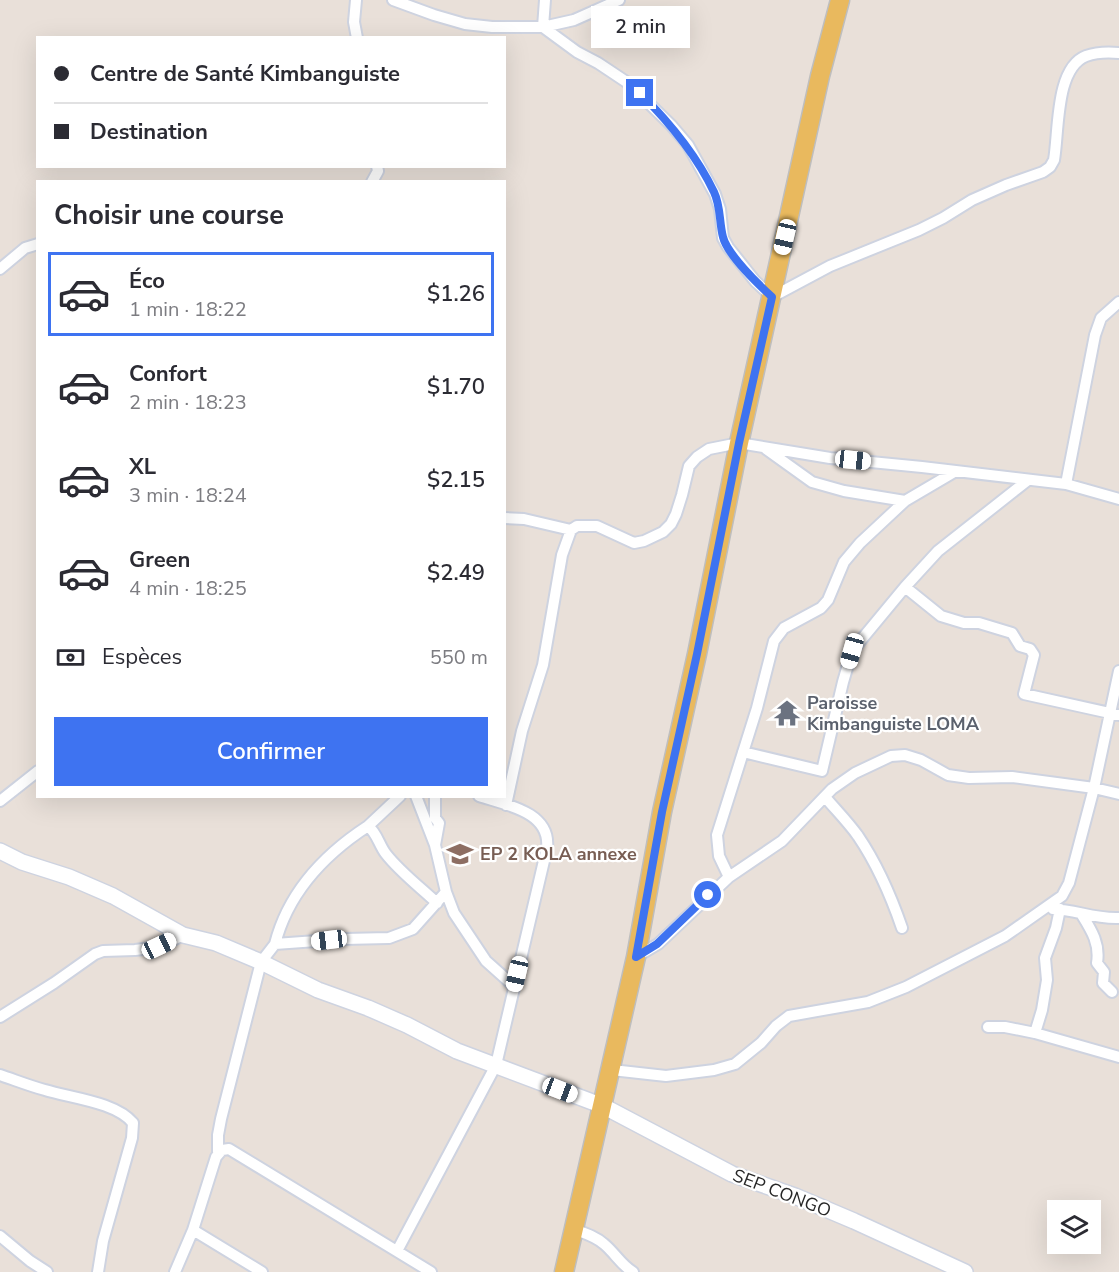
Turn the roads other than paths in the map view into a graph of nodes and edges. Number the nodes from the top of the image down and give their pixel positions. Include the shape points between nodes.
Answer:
1 (356, 0) edge
2 (393, 0) edge
3 (545, 0) edge
4 (619, 0) edge
5 (840, 0) edge
6 (543, 27) junction
7 (357, 36) edge
8 (1119, 52) edge
9 (36, 245) edge
10 (0, 269) edge
11 (772, 297) junction
12 (1119, 302) edge
13 (739, 443) junction
14 (764, 447) junction
15 (956, 471) junction
16 (1028, 480) junction
17 (1066, 484) junction
18 (1119, 499) edge
19 (905, 501) junction
20 (506, 518) edge
21 (571, 530) junction
22 (905, 587) junction
23 (1119, 671) edge
24 (1115, 714) edge
25 (742, 752) junction
26 (36, 773) edge
27 (1094, 788) junction
28 (1119, 794) edge
29 (825, 797) junction
30 (398, 798) edge
31 (417, 798) edge
32 (435, 798) edge
33 (485, 798) edge
34 (0, 801) edge
35 (506, 805) junction
36 (368, 826) junction
37 (435, 845) junction
38 (0, 852) edge
39 (729, 877) junction
40 (446, 892) junction
41 (437, 903) junction
42 (1046, 909) junction
43 (1060, 909) junction
44 (1082, 915) junction
45 (1119, 918) edge
46 (902, 928) dead end
47 (183, 935) junction
48 (275, 944) junction
49 (636, 957) junction
50 (261, 962) junction
51 (514, 986) junction
52 (1112, 992) dead end
53 (0, 1017) edge
54 (988, 1027) dead end
55 (1035, 1034) junction
56 (1119, 1058) edge
57 (496, 1065) junction
58 (612, 1070) junction
59 (0, 1075) edge
60 (603, 1106) junction
61 (218, 1152) junction
62 (573, 1229) junction
63 (193, 1230) junction
64 (0, 1236) edge
65 (397, 1251) junction
66 (416, 1268) edge
67 (48, 1272) edge
68 (98, 1272) edge
69 (175, 1272) edge
70 (262, 1272) edge
71 (430, 1272) edge
72 (564, 1272) edge
73 (633, 1272) edge
74 (965, 1272) edge

1 - 7 street
2 - 6 street via 465,24
3 - 6 street
4 - 6 street via 574,20
5 - 11 main road
6 - 11 street via 628,83 671,125 688,146 715,194 728,247
8 - 11 street via 1084,57 1068,75 1059,107 1054,160 1043,172 972,200 919,230 830,266
9 - 10 street
11 - 13 main road
12 - 17 street via 1101,318 1095,335
13 - 14 street
13 - 21 street via 709,448 689,465 676,514 663,532 634,543 597,526 577,526
13 - 49 main road
14 - 15 street
14 - 19 street via 812,482
15 - 16 street
15 - 19 street
16 - 17 street
16 - 22 street via 938,551
17 - 18 street
19 - 25 street via 844,562 821,608 784,628 774,641
20 - 21 street
21 - 35 street via 562,555 546,652 522,731
22 - 24 street via 941,616 1012,633 1020,646 1030,649 1035,656 1024,694
22 - 25 street via 852,651 822,771
23 - 24 street
24 - 27 street
25 - 39 street via 717,835 719,856
26 - 34 street
27 - 28 street
27 - 29 street via 1012,777 948,775 905,755 891,756 855,773
27 - 42 street via 1066,889
29 - 39 street via 782,841
29 - 46 street via 857,835 876,866
30 - 36 street
31 - 37 street
32 - 37 street via 435,818 439,823
33 - 35 street
35 - 51 street via 536,818 543,824 548,839
36 - 41 street via 386,854
36 - 48 street via 337,848 294,896
37 - 40 street
38 - 47 street, SEP CONGO via 113,896
39 - 49 street via 657,944
40 - 41 street
40 - 51 street via 454,913 486,961
41 - 48 street via 412,929 389,938
42 - 43 street
42 - 58 street via 1005,936 906,987 868,1002 789,1016 735,1064 666,1076
43 - 44 street
43 - 55 street via 1045,958 1047,980
44 - 45 street
44 - 52 street via 1099,950 1097,963 1104,972 1103,983
47 - 50 street, SEP CONGO via 216,943
47 - 53 street via 159,946 95,954
48 - 50 street
49 - 58 main road
50 - 57 street, SEP CONGO
50 - 61 street via 221,1119
51 - 57 street
54 - 55 street
55 - 56 street
57 - 60 street, SEP CONGO
57 - 65 street
58 - 60 main road
59 - 68 street via 114,1110 133,1124
60 - 62 main road
60 - 74 street, SEP CONGO via 732,1174 795,1196
61 - 63 street
61 - 65 street via 229,1149 244,1156
62 - 72 main road
62 - 73 street via 604,1244
63 - 69 street
63 - 70 street
64 - 67 street
65 - 66 street
66 - 71 street

